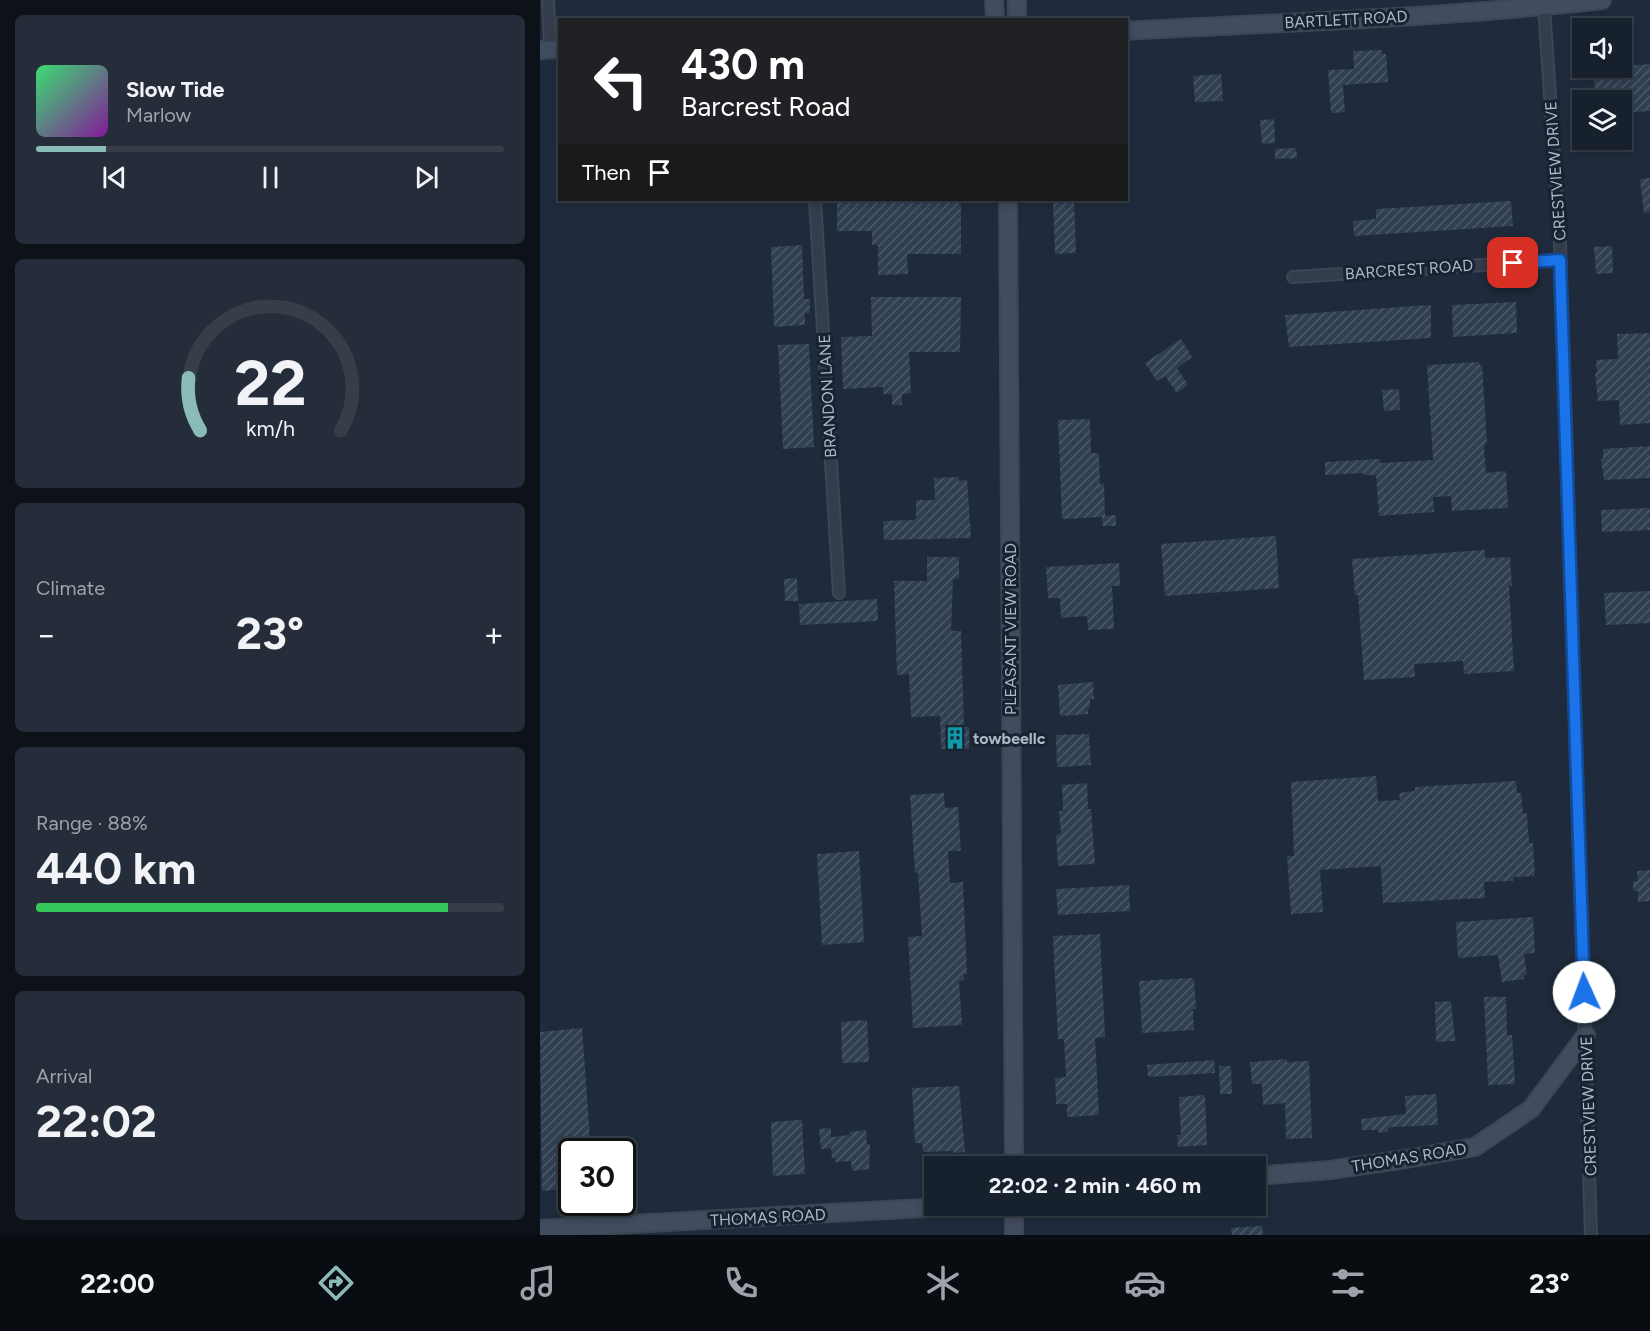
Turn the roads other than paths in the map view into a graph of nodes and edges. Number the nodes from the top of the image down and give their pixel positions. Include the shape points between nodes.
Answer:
1 (548, 0) edge
2 (994, 0) edge
3 (1017, 0) edge
4 (1602, 0) edge
5 (1472, 6) edge
6 (1544, 7) junction
7 (995, 18) edge
8 (1017, 18) edge
9 (1128, 31) edge
10 (550, 49) edge
11 (815, 201) edge
12 (1008, 201) edge
13 (1560, 260) junction
14 (1293, 277) dead end
15 (839, 593) dead end
16 (1586, 1035) junction
17 (1014, 1156) edge
18 (1266, 1175) edge
19 (924, 1208) edge
20 (1014, 1216) edge
21 (540, 1230) edge
22 (1014, 1235) edge
23 (1591, 1235) edge

1 - 10 street
2 - 7 main road
3 - 8 main road
4 - 6 main road, BARTLETT ROAD
5 - 6 main road, BARTLETT ROAD
5 - 9 main road, BARTLETT ROAD
6 - 13 street, CRESTVIEW DRIVE
11 - 15 street, BRANDON LANE
12 - 17 main road, PLEASANT VIEW ROAD
13 - 14 street, BARCREST ROAD
13 - 16 street, CRESTVIEW DRIVE
16 - 18 main road, THOMAS ROAD via 1531,1108 1474,1147 1406,1160
16 - 23 street, CRESTVIEW DRIVE
19 - 21 main road, THOMAS ROAD
20 - 22 main road

